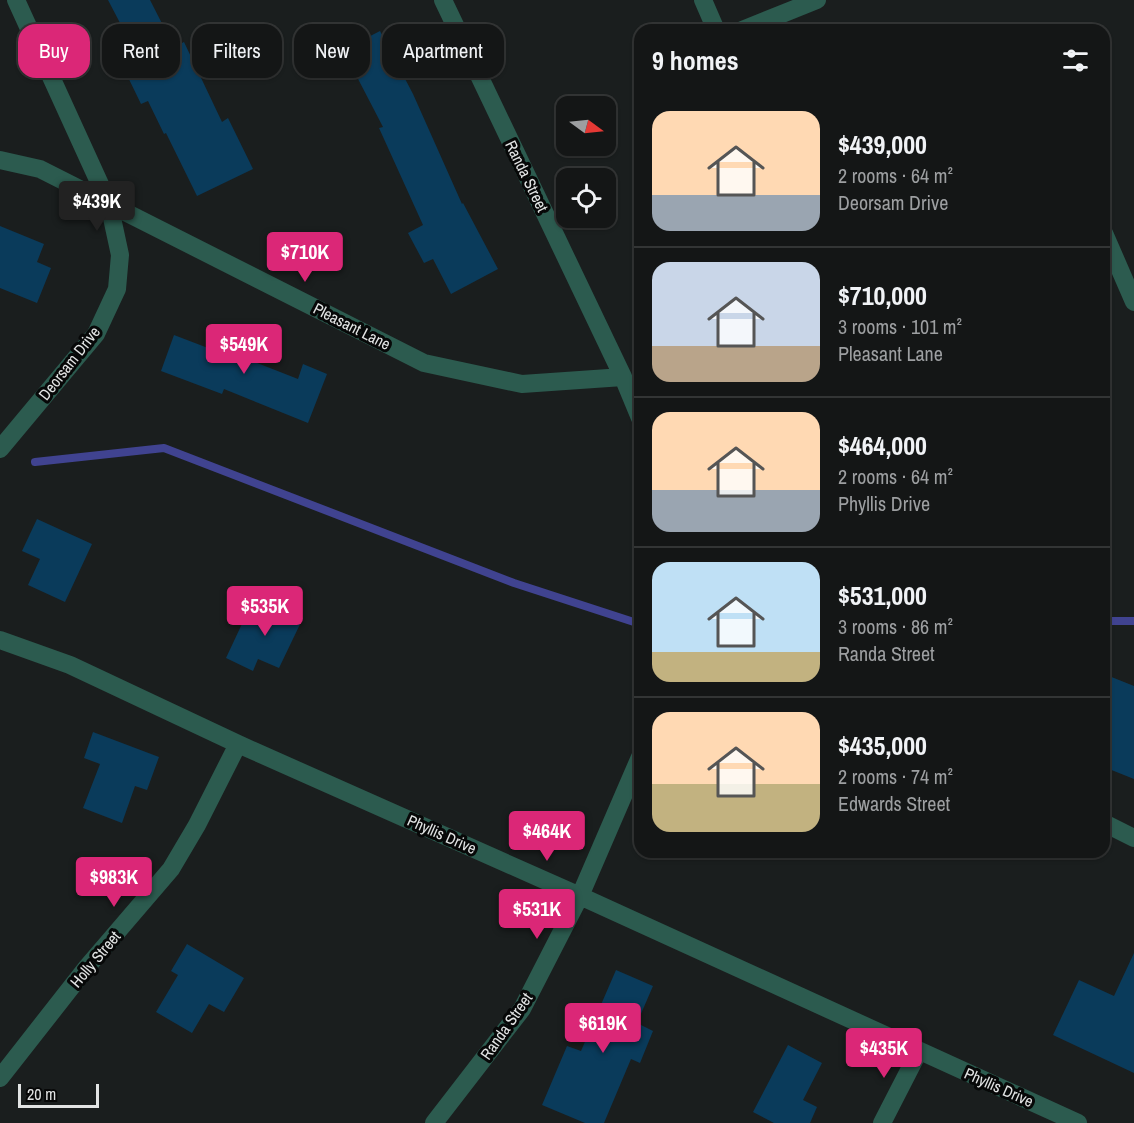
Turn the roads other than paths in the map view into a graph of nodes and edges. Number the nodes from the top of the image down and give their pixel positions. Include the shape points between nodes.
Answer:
1 (16, 0) edge
2 (443, 0) edge
3 (703, 0) edge
4 (817, 0) edge
5 (713, 24) edge
6 (757, 24) edge
7 (0, 160) edge
8 (109, 204) junction
9 (1110, 247) edge
10 (1134, 302) edge
11 (623, 377) junction
12 (634, 404) edge
13 (0, 449) edge
14 (0, 640) edge
15 (238, 744) junction
16 (634, 771) edge
17 (1110, 826) edge
18 (1134, 837) edge
19 (580, 896) junction
20 (919, 1051) junction
21 (0, 1078) edge
22 (434, 1123) edge
23 (882, 1123) edge
24 (1078, 1123) edge

1 - 8 street, Deorsam Drive
2 - 11 street, Randa Street
3 - 5 street
4 - 6 street
7 - 8 street, Pleasant Lane via 40,169
8 - 11 street, Pleasant Lane via 424,363 522,384
8 - 13 street, Deorsam Drive via 120,255 117,289 96,334
9 - 10 street
11 - 12 street, Randa Street
14 - 15 street, Phyllis Drive via 70,665
15 - 19 street, Phyllis Drive
15 - 21 street, Holly Street via 171,869
16 - 19 street, Randa Street
17 - 18 street
19 - 20 street, Phyllis Drive
19 - 22 street, Randa Street via 522,1009
20 - 23 street
20 - 24 street, Phyllis Drive

